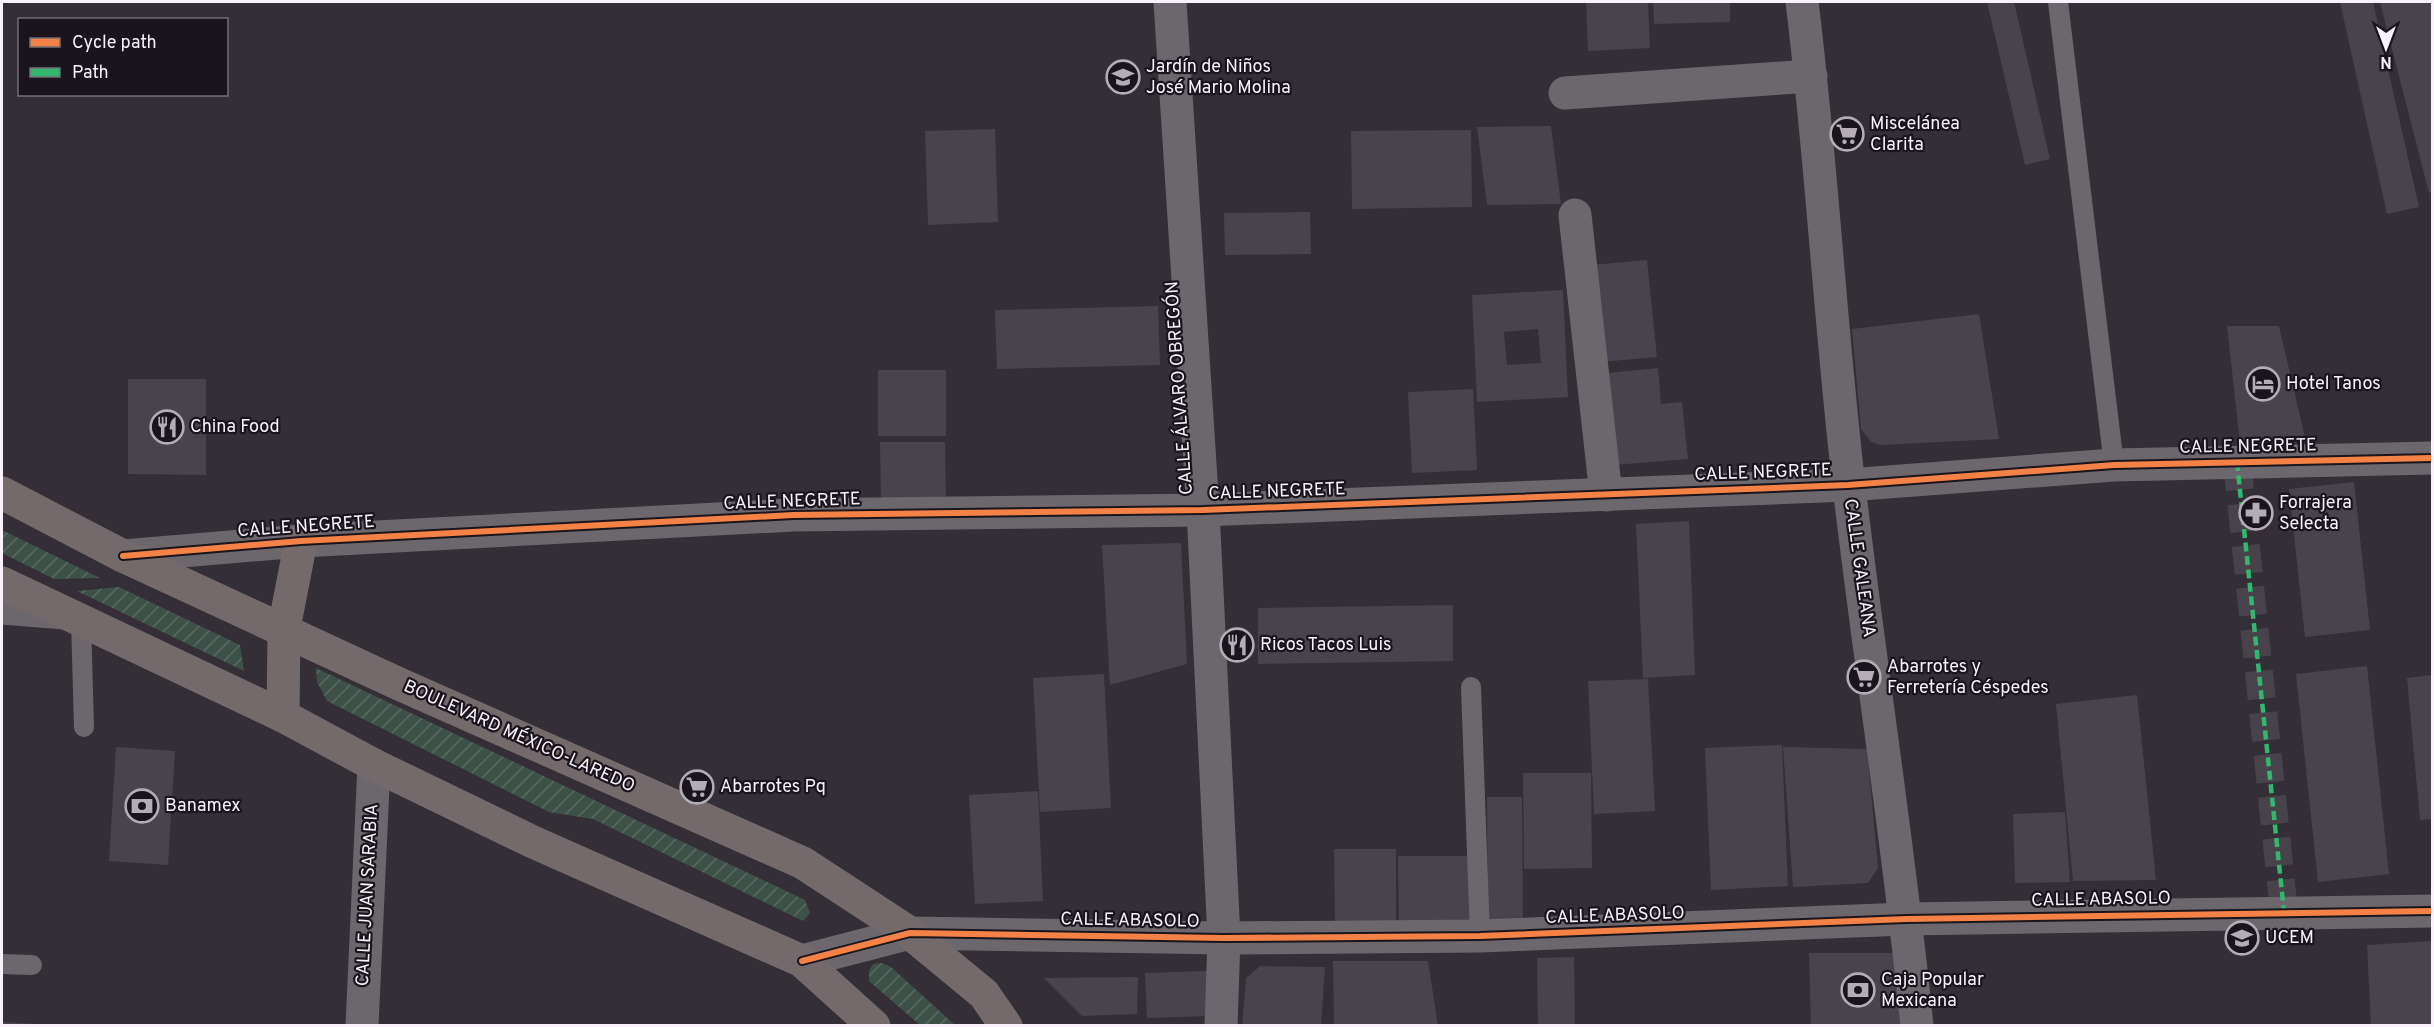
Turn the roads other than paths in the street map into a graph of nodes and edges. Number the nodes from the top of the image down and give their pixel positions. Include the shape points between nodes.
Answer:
1 (1170, 2) edge
2 (1802, 2) edge
3 (2058, 2) edge
4 (1811, 76) junction
5 (1566, 93) dead end
6 (1575, 215) dead end
7 (2433, 458) edge
8 (2114, 465) junction
9 (1848, 485) junction
10 (2, 492) edge
11 (1606, 495) junction
12 (1203, 510) junction
13 (301, 541) junction
14 (123, 556) junction
15 (2, 583) edge
16 (2, 608) edge
17 (73, 617) junction
18 (284, 628) junction
19 (1471, 687) dead end
20 (283, 716) junction
21 (84, 727) dead end
22 (374, 765) junction
23 (2433, 911) edge
24 (1906, 919) junction
25 (910, 933) junction
26 (1480, 936) junction
27 (1224, 938) junction
28 (802, 961) junction
29 (2, 964) edge
30 (33, 965) dead end
31 (362, 1026) edge
32 (874, 1026) edge
33 (1006, 1026) edge
34 (1221, 1026) edge
35 (1917, 1026) edge

1 - 12 street, CALLE ÁLVARO OBREGÓN
2 - 4 street, CALLE GALEANA
3 - 8 lane
4 - 5 street
4 - 9 street, CALLE GALEANA
6 - 11 street
7 - 8 street, CALLE NEGRETE
8 - 9 street, CALLE NEGRETE
9 - 11 street, CALLE NEGRETE
9 - 24 street, CALLE GALEANA
10 - 14 main road, BOULEVARD MÉXICO-LAREDO
11 - 12 street, CALLE NEGRETE
12 - 13 street, CALLE NEGRETE via 793,515
12 - 27 street, CALLE ÁLVARO OBREGÓN
13 - 14 street, CALLE NEGRETE
13 - 18 main road
14 - 18 main road, BOULEVARD MÉXICO-LAREDO
15 - 17 main road
16 - 17 street
17 - 20 main road
17 - 21 lane
18 - 20 main road
18 - 25 main road, BOULEVARD MÉXICO-LAREDO via 397,683 803,863
19 - 26 lane
20 - 22 main road
22 - 28 main road via 533,842
22 - 31 street, CALLE JUAN SARABIA
23 - 24 street, CALLE ABASOLO
24 - 26 street, CALLE ABASOLO
24 - 35 street, CALLE GALEANA
25 - 27 street, CALLE ABASOLO
25 - 28 street, CALLE ABASOLO
25 - 33 main road, BOULEVARD MÉXICO-LAREDO via 984,994
26 - 27 street, CALLE ABASOLO
27 - 34 street, CALLE ÁLVARO OBREGÓN
28 - 32 main road
29 - 30 lane

